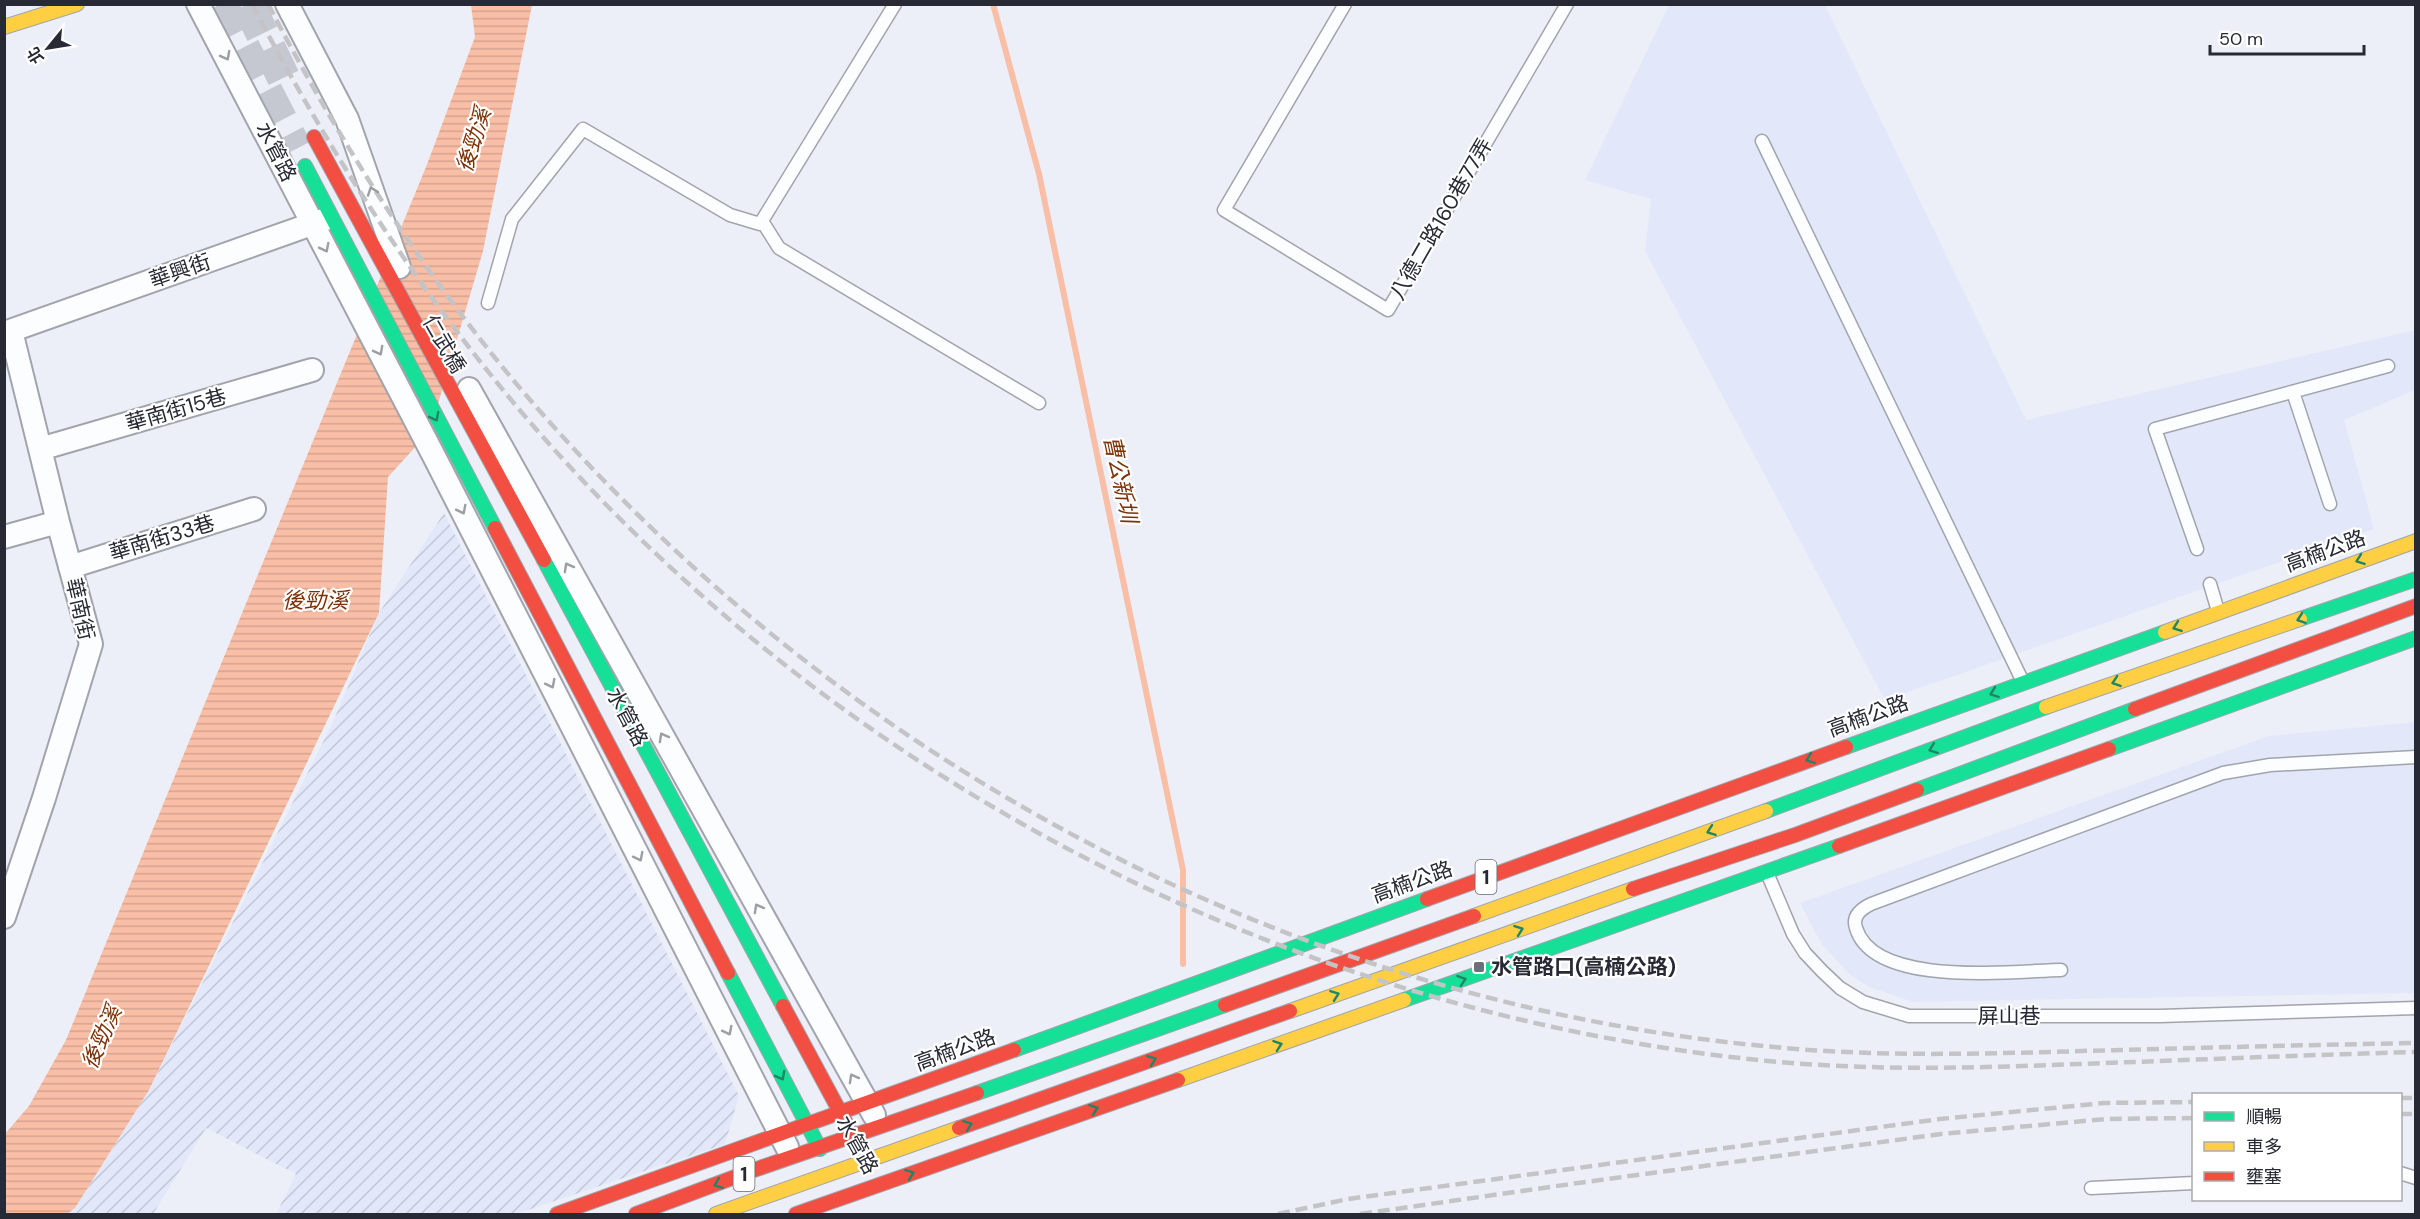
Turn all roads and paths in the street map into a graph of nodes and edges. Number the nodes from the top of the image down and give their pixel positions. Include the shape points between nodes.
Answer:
1 (77, 4) edge
2 (198, 4) edge
3 (287, 4) edge
4 (895, 4) edge
5 (1345, 4) edge
6 (1567, 4) edge
7 (4, 27) edge
8 (314, 137) dead end
9 (1762, 141) dead end
10 (301, 158) tunnel mouth
11 (353, 206) junction
12 (323, 220) junction
13 (762, 220) junction
14 (395, 272) junction
15 (488, 303) dead end
16 (8, 332) edge
17 (2388, 366) dead end
18 (312, 370) dead end
19 (2293, 392) junction
20 (1039, 403) dead end
21 (482, 428) junction
22 (40, 449) junction
23 (444, 453) junction
24 (2330, 504) dead end
25 (254, 509) dead end
26 (58, 522) junction
27 (4, 537) edge
28 (2415, 541) edge
29 (2197, 549) dead end
30 (70, 567) junction
31 (2415, 579) edge
32 (2210, 584) dead end
33 (2415, 606) edge
34 (2218, 612) junction
35 (2415, 638) edge
36 (2030, 696) junction
37 (2415, 757) edge
38 (1746, 818) junction
39 (1767, 872) junction
40 (4, 917) edge
41 (2061, 970) dead end
42 (2415, 1008) edge
43 (868, 1103) junction
44 (840, 1113) junction
45 (807, 1125) junction
46 (880, 1127) junction
47 (781, 1134) junction
48 (853, 1136) junction
49 (819, 1148) junction
50 (895, 1151) junction
51 (792, 1157) junction
52 (866, 1161) junction
53 (834, 1173) junction
54 (805, 1183) junction
55 (2192, 1184) edge
56 (879, 1185) junction
57 (2091, 1188) dead end
58 (846, 1197) junction
59 (557, 1215) edge
60 (636, 1215) edge
61 (716, 1215) edge
62 (796, 1215) edge

1 - 7 main road
2 -> 12 street, 水管路
14 -> 3 street via 347,119
4 - 13 lane
5 - 6 lane, 八德二路160巷77弄 via 1224,210 1388,310
8 - 11 main road, 水管路
9 - 36 lane
10 - 12 main road, 水管路
11 - 12 street, 華興街
11 - 14 main road, 水管路
12 - 16 street, 華興街
12 -> 23 street, 水管路
13 - 15 lane via 760,224 730,216 583,129 512,219
13 - 20 lane via 779,248
14 - 21 street, 仁武橋
16 - 22 street, 華南街
17 - 19 lane
18 - 22 street, 華南街15巷
19 - 24 lane
19 - 29 lane via 2155,429
43 -> 21 street, 水管路
21 - 44 main road, 水管路
22 - 26 street, 華南街
23 -> 45 main road, 水管路
23 -> 47 street
25 - 30 street, 華南街33巷
26 - 27 street
26 - 30 street, 華南街
28 -> 34 main road, 高楠公路 / 1
30 - 40 street, 華南街 via 91,644
31 -> 36 main road, 高楠公路 / 1
32 - 34 lane
33 - 38 main road, 高楠公路 / 1
34 -> 36 main road, 高楠公路 / 1
35 - 39 main road
36 -> 38 main road, 高楠公路 / 1
36 -> 38 main road, 高楠公路 / 1
37 - 41 lane via 2270,765 2223,773 1871,904 1862,909 1854,923 1861,941 1871,951 1916,969
38 - 39 lane, 屏山巷
38 - 43 main road, 高楠公路 / 1
38 -> 46 main road, 高楠公路 / 1
50 -> 38 main road, 高楠公路 / 1 via 1699,866
39 - 42 lane, 屏山巷 via 1793,934 1822,971 1863,1002 1909,1016 2160,1016
56 -> 39 main road
43 - 44 main road, 高楠公路 / 1
43 - 46 street, 水管路
44 - 45 main road, 高楠公路 / 1
44 - 48 main road, 水管路
45 - 47 main road, 高楠公路 / 1
45 - 49 main road, 水管路
46 - 48 main road, 高楠公路 / 1
46 - 50 street, 水管路
47 - 51 street
47 - 59 main road, 高楠公路 / 1
48 - 49 main road, 高楠公路 / 1
48 - 52 main road, 水管路
49 - 51 main road, 高楠公路 / 1
49 - 53 main road, 水管路
50 - 52 main road, 高楠公路 / 1
50 - 56 street, 水管路
51 - 54 street
51 -> 60 main road, 高楠公路 / 1
52 - 53 main road, 高楠公路 / 1
52 - 56 main road, 水管路
53 - 54 main road, 高楠公路 / 1
53 - 58 main road, 水管路
54 - 58 street, 水管路
54 - 61 main road, 高楠公路 / 1
55 - 57 lane
56 - 58 main road
58 - 62 main road

